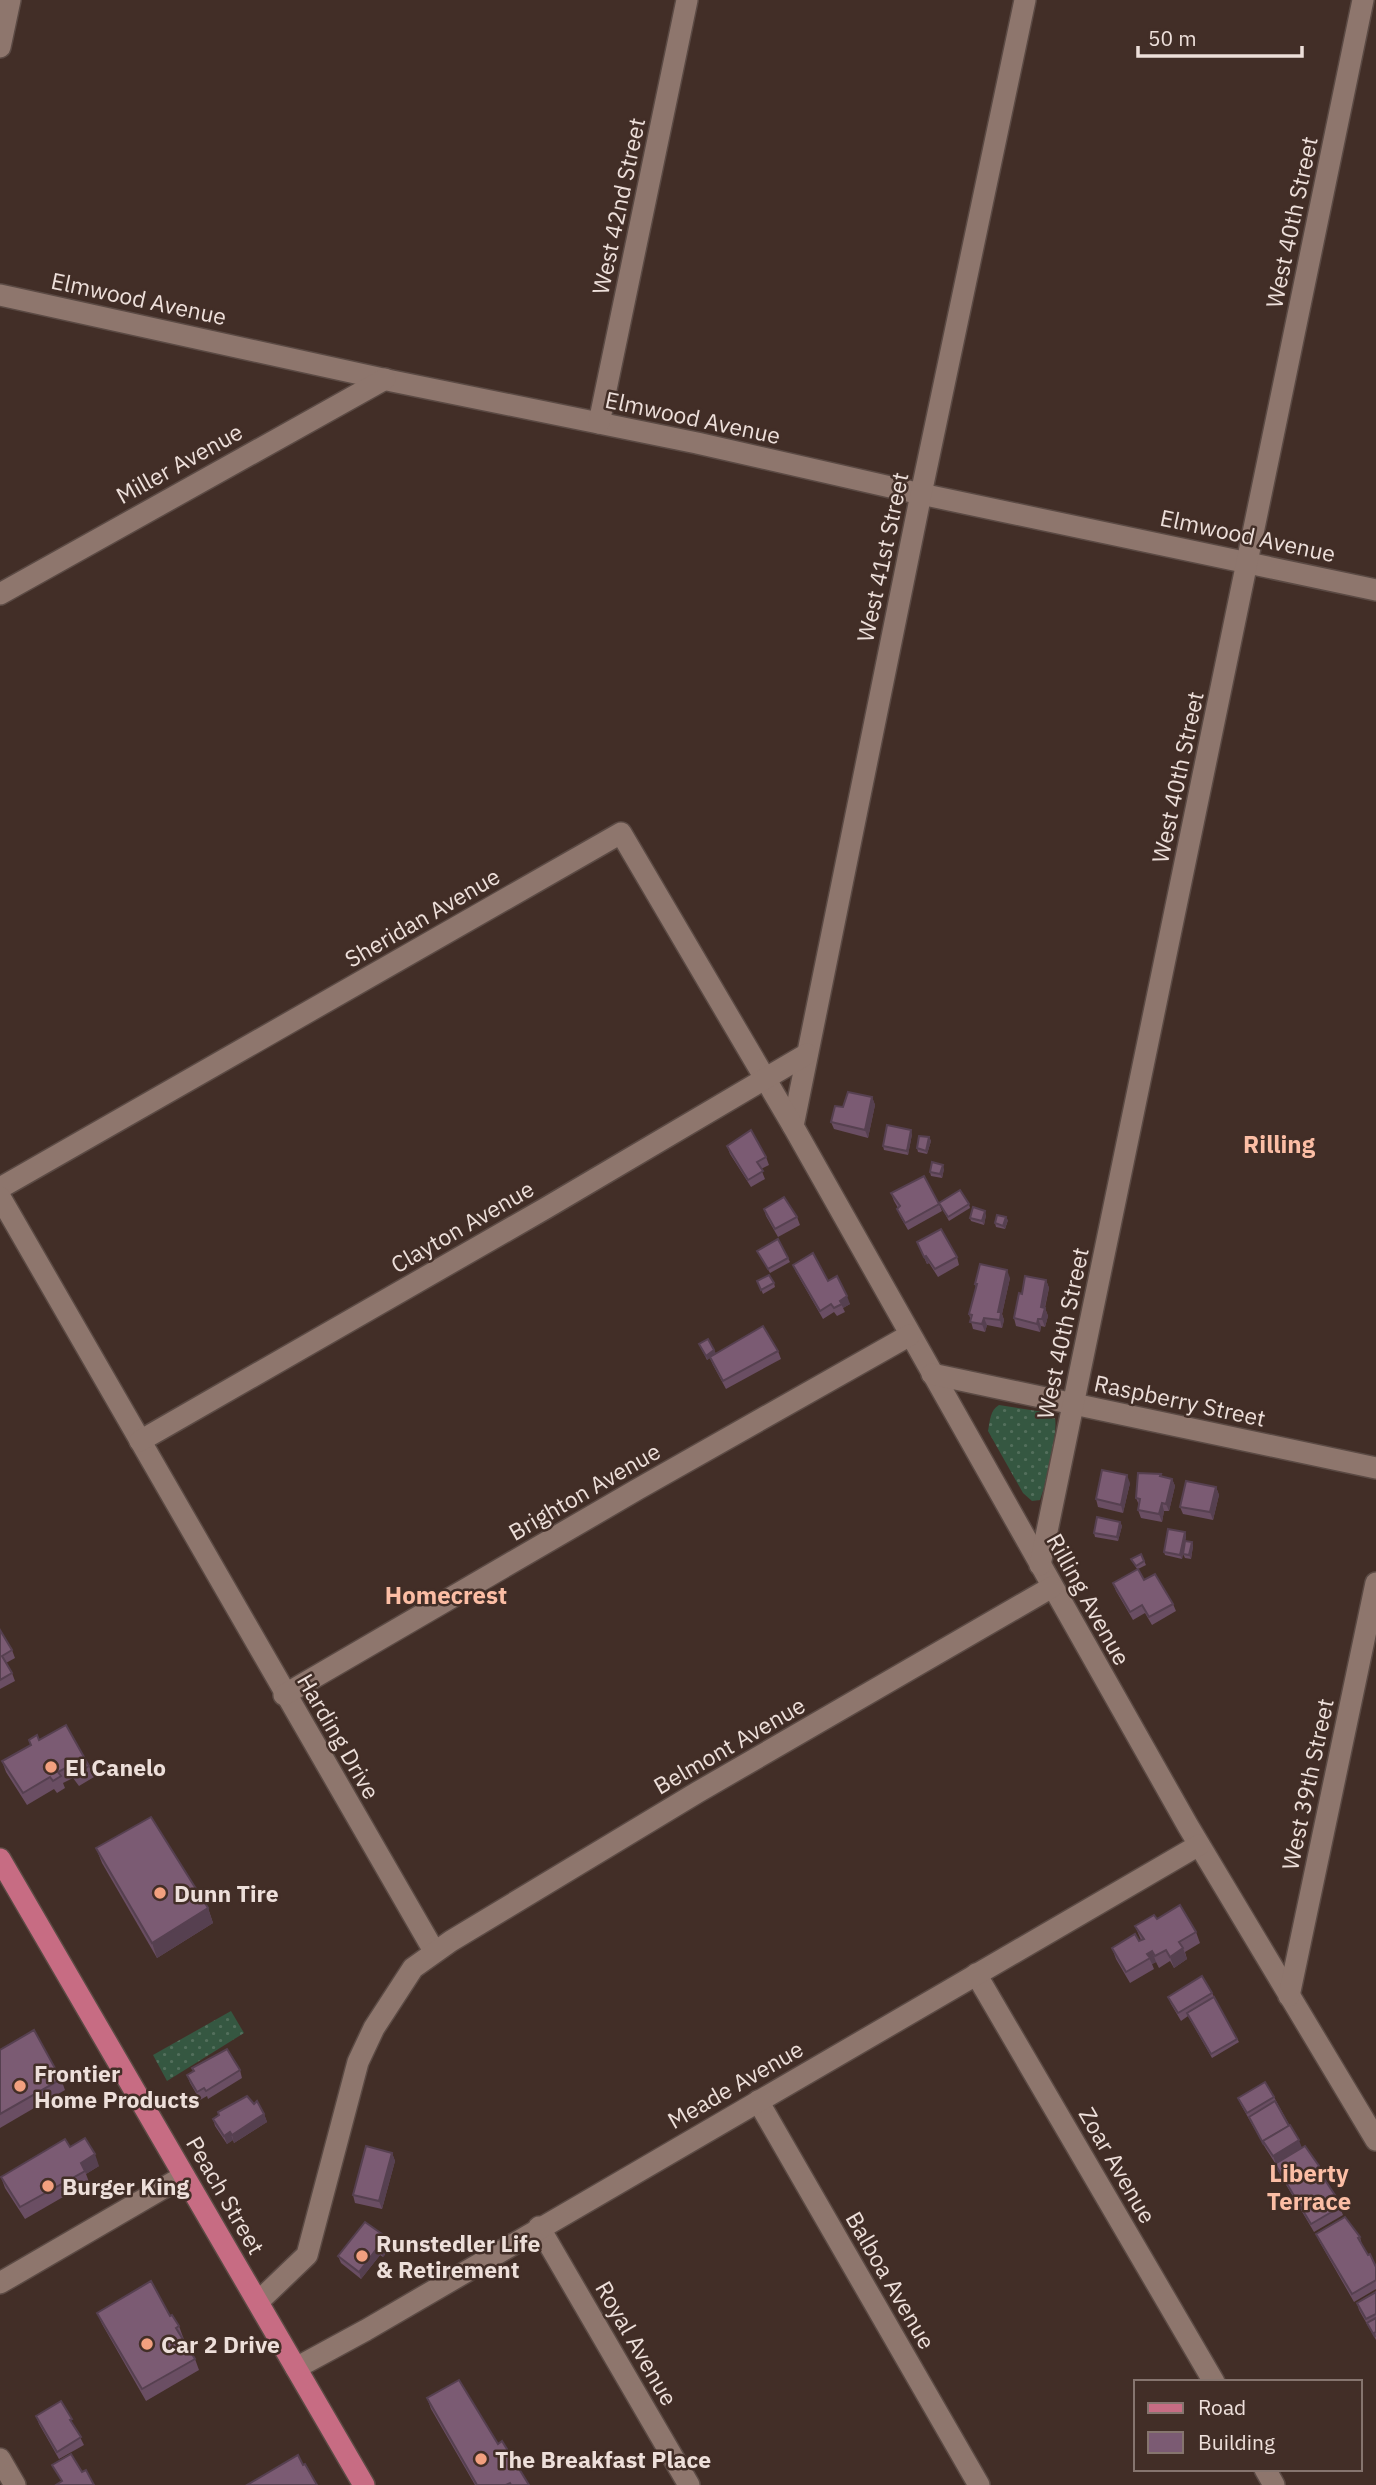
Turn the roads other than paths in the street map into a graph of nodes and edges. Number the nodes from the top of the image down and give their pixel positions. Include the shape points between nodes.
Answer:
1 (9, 0) edge
2 (687, 0) edge
3 (1025, 0) edge
4 (1363, 0) edge
5 (0, 47) edge
6 (0, 295) edge
7 (385, 379) junction
8 (599, 423) junction
9 (921, 494) junction
10 (1249, 562) junction
11 (1376, 590) edge
12 (0, 594) edge
13 (807, 1054) junction
14 (766, 1079) junction
15 (793, 1126) junction
16 (0, 1188) edge
17 (0, 1197) edge
18 (910, 1335) junction
19 (932, 1374) junction
20 (1073, 1404) junction
21 (141, 1441) junction
22 (1376, 1468) edge
23 (1040, 1565) junction
24 (1376, 1583) edge
25 (1052, 1587) junction
26 (285, 1695) junction
27 (1199, 1844) junction
28 (0, 1859) edge
29 (434, 1951) junction
30 (976, 1974) junction
31 (1289, 1996) junction
32 (758, 2101) junction
33 (1376, 2140) edge
34 (184, 2176) junction
35 (540, 2227) junction
36 (0, 2283) edge
37 (258, 2302) junction
38 (296, 2368) junction
39 (1213, 2380) edge
40 (0, 2459) edge
41 (15, 2485) edge
42 (364, 2485) edge
43 (689, 2485) edge
44 (979, 2485) edge

1 - 5 street
2 - 8 street, West 42nd Street
3 - 9 street, West 41st Street
4 - 10 street, West 40th Street
6 - 7 street, Elmwood Avenue
7 - 8 street, Elmwood Avenue
7 - 12 street, Miller Avenue
8 - 9 street, Elmwood Avenue
9 - 10 street, Elmwood Avenue
9 - 13 street, West 41st Street
10 - 11 street, Elmwood Avenue
10 - 20 street, West 40th Street
13 - 14 street, Clayton Avenue
13 - 15 street, West 41st Street
14 - 15 street, Rilling Avenue
14 - 16 street, Sheridan Avenue via 621,832
14 - 21 street, Clayton Avenue
15 - 18 street, Rilling Avenue
17 - 21 street, Harding Drive
18 - 19 street, Rilling Avenue
18 - 26 street, Brighton Avenue
19 - 20 street, Raspberry Street
19 - 23 street, Rilling Avenue
20 - 22 street, Raspberry Street
20 - 23 street, West 40th Street
21 - 26 street, Harding Drive
23 - 25 street, Rilling Avenue
24 - 31 street, West 39th Street
25 - 27 street, Rilling Avenue
25 - 29 street, Belmont Avenue
26 - 29 street, Harding Drive
27 - 30 street, Meade Avenue
27 - 31 street, Rilling Avenue
28 - 34 main road, Peach Street
29 - 37 street via 413,1968 397,1991 358,2062 307,2255
30 - 32 street, Meade Avenue
30 - 39 street, Zoar Avenue
31 - 33 street, Rilling Avenue
32 - 35 street, Meade Avenue
32 - 44 street, Balboa Avenue
34 - 36 street
34 - 37 main road, Peach Street
35 - 38 street, Meade Avenue
35 - 43 street, Royal Avenue
37 - 38 main road, Peach Street
38 - 42 main road, Peach Street
40 - 41 street

